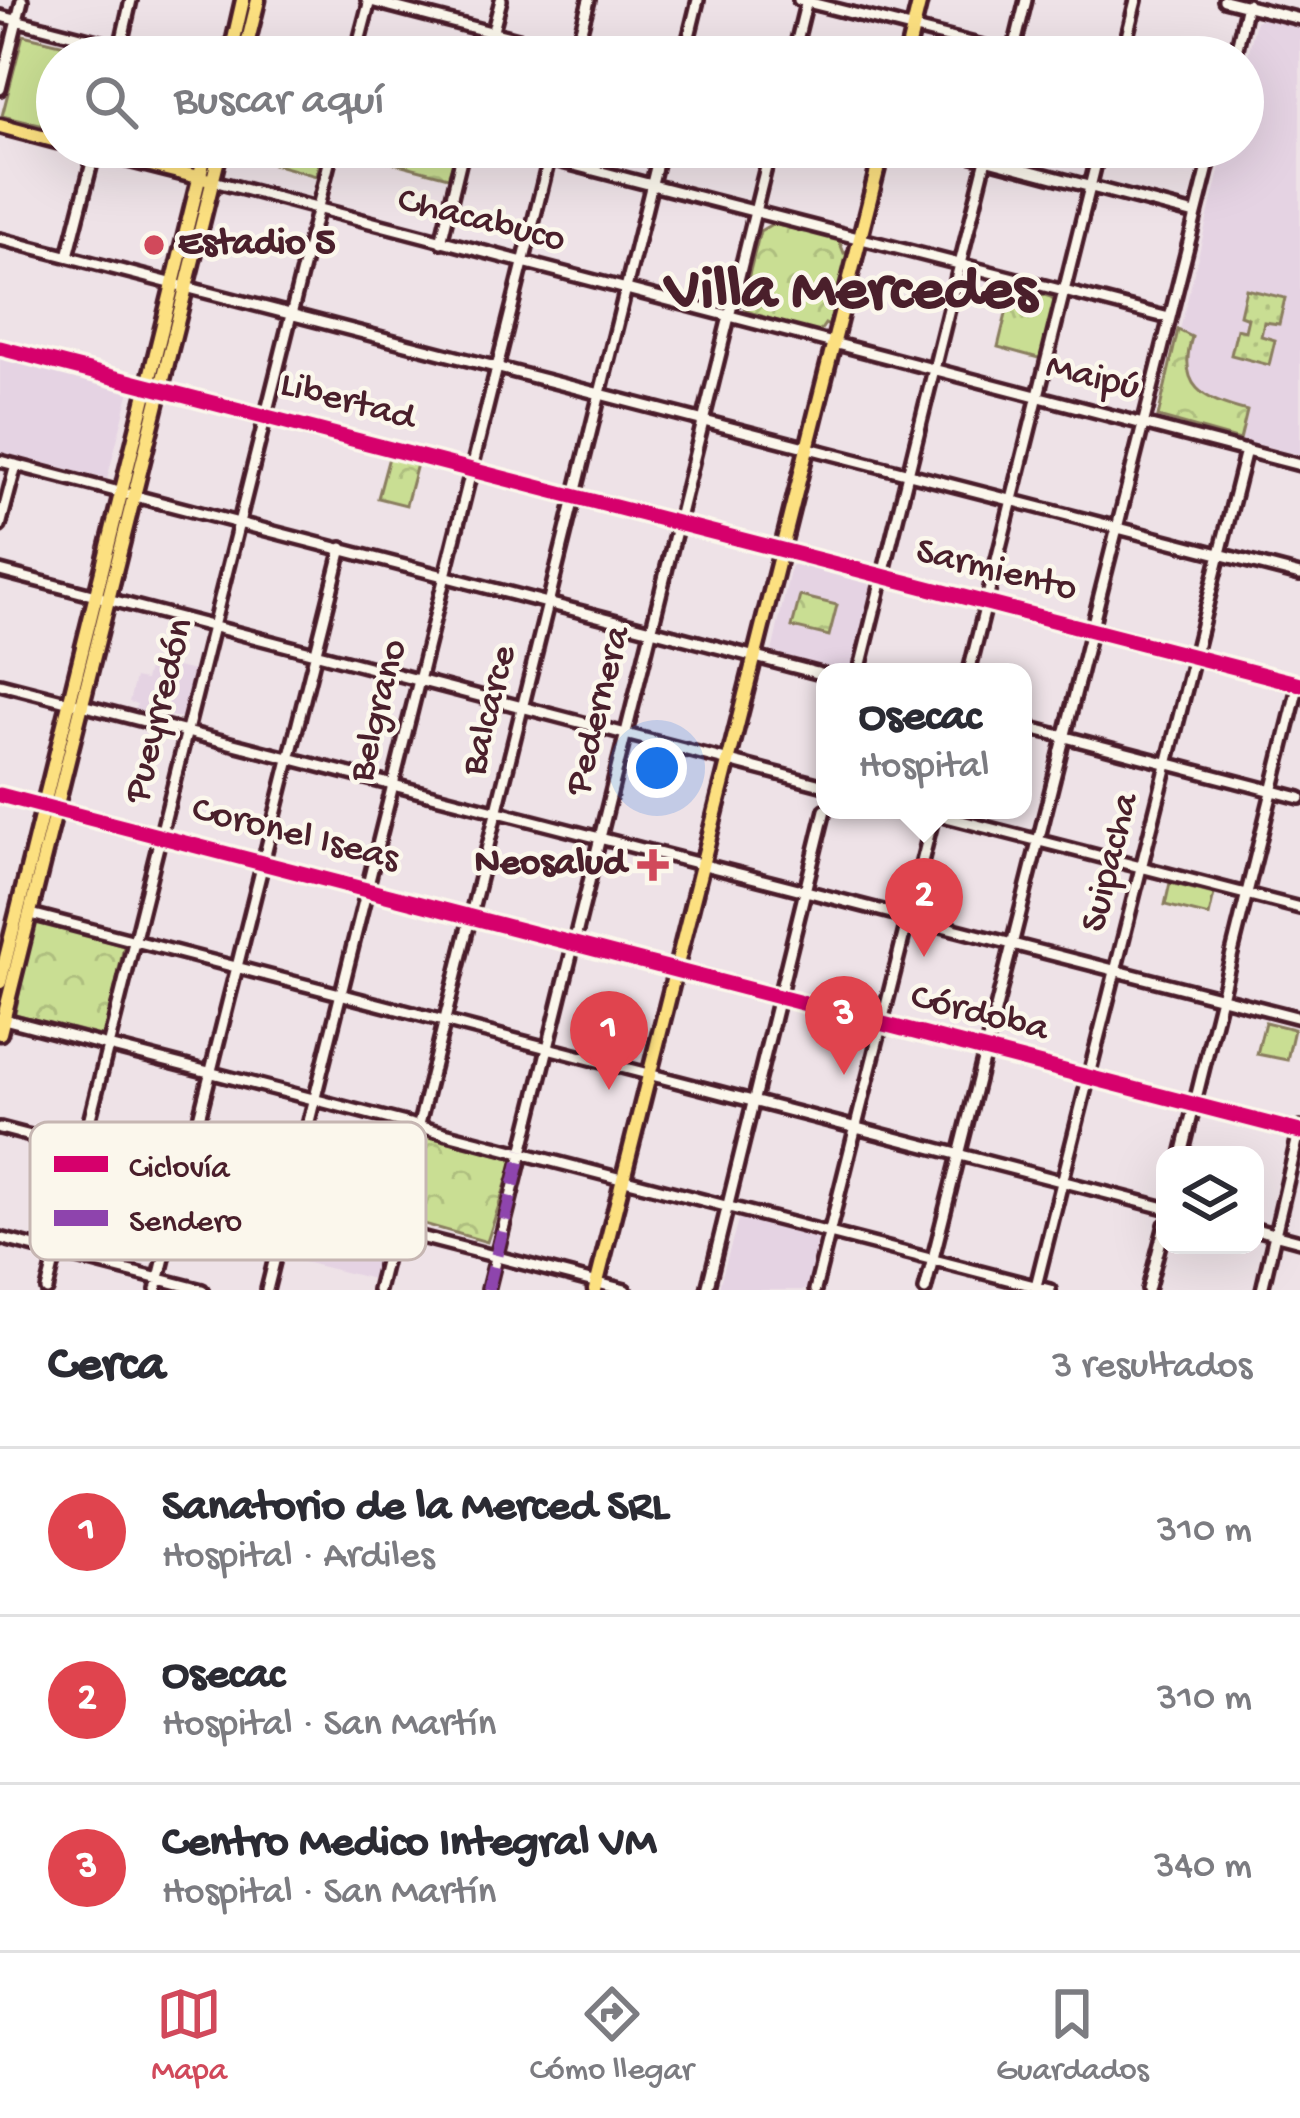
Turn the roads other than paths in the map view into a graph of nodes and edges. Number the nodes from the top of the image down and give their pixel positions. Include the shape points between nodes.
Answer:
1 (22, 0) edge
2 (131, 0) edge
3 (243, 0) edge
4 (257, 0) edge
5 (369, 0) edge
6 (500, 0) edge
7 (589, 0) edge
8 (698, 0) edge
9 (920, 0) edge
10 (1026, 0) edge
11 (1136, 0) edge
12 (1224, 0) edge
13 (804, 1) edge
14 (1248, 3) edge
15 (0, 16) edge
16 (1300, 19) edge
17 (17, 21) junction
18 (913, 28) junction
19 (492, 32) junction
20 (66, 36) edge
21 (123, 36) edge
22 (235, 36) edge
23 (249, 36) edge
24 (360, 36) edge
25 (491, 36) edge
26 (506, 36) edge
27 (583, 36) edge
28 (689, 36) edge
29 (797, 36) edge
30 (911, 36) edge
31 (942, 36) edge
32 (1017, 36) edge
33 (1127, 36) edge
34 (1240, 36) edge
35 (0, 89) edge
36 (0, 126) edge
37 (36, 135) edge
38 (90, 168) edge
39 (165, 168) edge
40 (206, 168) edge
41 (211, 168) edge
42 (328, 168) edge
43 (459, 168) edge
44 (547, 168) edge
45 (598, 168) edge
46 (655, 168) edge
47 (765, 168) edge
48 (878, 168) edge
49 (984, 168) edge
50 (1033, 168) edge
51 (1095, 168) edge
52 (1207, 168) edge
53 (206, 179) junction
54 (651, 185) junction
55 (1090, 187) junction
56 (317, 209) junction
57 (755, 212) junction
58 (1195, 214) junction
59 (0, 238) edge
60 (860, 238) junction
61 (441, 242) junction
62 (68, 256) junction
63 (522, 263) junction
64 (959, 264) junction
65 (180, 285) junction
66 (625, 290) junction
67 (1064, 292) junction
68 (291, 314) junction
69 (729, 317) junction
70 (1168, 319) junction
71 (833, 343) junction
72 (0, 348) edge
73 (498, 368) junction
74 (934, 370) junction
75 (154, 386) junction
76 (600, 395) junction
77 (1037, 396) junction
78 (266, 416) junction
79 (704, 420) junction
80 (1142, 422) junction
81 (807, 448) junction
82 (1246, 450) junction
83 (0, 461) edge
84 (16, 465) junction
85 (1300, 465) edge
86 (473, 471) junction
87 (908, 473) junction
88 (129, 496) junction
89 (574, 497) junction
90 (1012, 499) junction
91 (239, 523) junction
92 (677, 524) junction
93 (0, 526) edge
94 (1116, 526) junction
95 (341, 548) junction
96 (780, 553) junction
97 (1221, 554) junction
98 (0, 571) edge
99 (1300, 575) edge
100 (447, 576) junction
101 (882, 578) junction
102 (103, 598) junction
103 (550, 603) junction
104 (986, 605) junction
105 (213, 626) junction
106 (652, 629) junction
107 (1091, 630) junction
108 (316, 654) junction
109 (753, 656) junction
110 (1195, 657) junction
111 (861, 663) edge
112 (971, 663) edge
113 (816, 673) edge
114 (419, 680) junction
115 (1300, 682) edge
116 (0, 684) edge
117 (76, 704) junction
118 (523, 707) junction
119 (1032, 727) edge
120 (187, 732) junction
121 (626, 734) junction
122 (1065, 736) junction
123 (291, 758) junction
124 (726, 760) junction
125 (1169, 764) junction
126 (816, 784) edge
127 (392, 785) junction
128 (1272, 790) junction
129 (0, 795) edge
130 (1300, 798) edge
131 (50, 808) junction
132 (497, 812) junction
133 (823, 819) edge
134 (932, 819) edge
135 (959, 819) edge
136 (161, 836) junction
137 (599, 838) junction
138 (1039, 841) junction
139 (265, 862) junction
140 (702, 864) junction
141 (1142, 867) junction
142 (366, 888) junction
143 (805, 892) junction
144 (1246, 894) junction
145 (0, 905) edge
146 (1300, 908) edge
147 (25, 912) junction
148 (471, 916) junction
149 (907, 919) junction
150 (135, 940) junction
151 (573, 942) junction
152 (1012, 945) junction
153 (238, 968) junction
154 (674, 970) junction
155 (1116, 970) junction
156 (0, 982) edge
157 (340, 994) junction
158 (778, 998) junction
159 (1221, 998) junction
160 (1300, 1018) edge
161 (446, 1021) junction
162 (1, 1024) edge
163 (881, 1025) junction
164 (107, 1046) junction
165 (548, 1047) junction
166 (986, 1050) junction
167 (212, 1071) junction
168 (650, 1075) junction
169 (1089, 1077) junction
170 (315, 1098) junction
171 (753, 1101) junction
172 (1194, 1105) junction
173 (89, 1122) edge
174 (199, 1122) edge
175 (309, 1122) edge
176 (407, 1122) edge
177 (420, 1122) edge
178 (0, 1127) edge
179 (426, 1127) edge
180 (855, 1128) junction
181 (1300, 1131) edge
182 (30, 1135) edge
183 (1184, 1146) edge
184 (522, 1150) junction
185 (959, 1155) junction
186 (624, 1178) junction
187 (1063, 1182) junction
188 (728, 1205) junction
189 (1156, 1206) edge
190 (1264, 1231) edge
191 (829, 1232) junction
192 (1276, 1234) junction
193 (426, 1237) edge
194 (0, 1238) edge
195 (1300, 1241) edge
196 (30, 1246) edge
197 (1157, 1254) edge
198 (496, 1256) junction
199 (54, 1260) edge
200 (82, 1260) edge
201 (275, 1260) edge
202 (386, 1260) edge
203 (932, 1260) junction
204 (158, 1284) edge
205 (596, 1286) edge
206 (1035, 1288) edge
207 (47, 1290) edge
208 (202, 1290) edge
209 (267, 1290) edge
210 (378, 1290) edge
211 (488, 1290) edge
212 (626, 1290) edge
213 (707, 1290) edge
214 (815, 1290) edge
215 (925, 1290) edge
216 (1050, 1290) edge
217 (1148, 1290) edge
218 (1262, 1290) edge

1 - 17 street
2 - 21 street
3 - 22 main road
4 - 23 main road
5 - 19 street
5 - 24 street
6 - 19 street
7 - 27 street
8 - 28 street
9 - 18 main road
10 - 32 street
11 - 33 street
12 - 14 street
13 - 18 street
13 - 29 street
14 - 16 street
14 - 34 street
15 - 17 street
17 - 20 street
17 - 35 street
18 - 30 main road
18 - 31 street
19 - 25 street
19 - 26 street
36 - 37 main road
38 - 62 street
39 - 53 main road, Chacabuco
40 - 53 main road
41 - 53 main road
42 - 56 street, Pueyrredón
43 - 61 street
44 - 63 street, Belgrano
45 - 54 street
46 - 54 street, Balcarce
47 - 57 street, Pedernera
48 - 60 main road
49 - 64 street
50 - 55 street
51 - 55 street
52 - 58 street
53 - 56 street, Chacabuco
53 - 65 main road
54 - 57 street
54 - 66 street, Balcarce
55 - 58 street
55 - 67 street
56 - 61 street, Chacabuco
56 - 68 street, Pueyrredón
57 - 60 street
57 - 69 street, Pedernera
58 - 70 street
59 - 62 street
60 - 64 street
60 - 71 main road
61 - 63 street, Chacabuco
62 - 65 street
63 - 66 street, Chacabuco
63 - 73 street, Belgrano
64 - 67 street
64 - 74 street
65 - 68 street
65 - 75 main road
66 - 69 street, Chacabuco
66 - 76 street, Balcarce
67 - 70 street
67 - 77 street
68 - 73 street
68 - 78 street, Pueyrredón
69 - 71 street, Maipú
69 - 79 street, Pedernera
70 - 80 street
71 - 74 street, Maipú
71 - 81 main road
72 - 75 street, Libertad
73 - 76 street
73 - 86 street, Belgrano
74 - 77 street, Maipú
74 - 87 street
75 - 78 street, Libertad
75 - 88 main road
76 - 79 street
76 - 89 street, Balcarce
77 - 80 street, Maipú
77 - 90 street
78 - 86 street, Libertad
78 - 91 street, Pueyrredón
79 - 81 street
79 - 92 street, Pedernera
80 - 82 street, Maipú
80 - 94 street
81 - 87 street
81 - 96 main road
82 - 85 street, Maipú
82 - 97 street, Suipacha
83 - 84 street
84 - 88 street
84 - 93 street
86 - 89 street, Libertad
86 - 100 street, Belgrano
87 - 90 street
87 - 101 street
88 - 91 street
88 - 102 main road
89 - 92 street, Libertad
89 - 103 street, Balcarce
90 - 94 street
90 - 104 street
91 - 95 street
91 - 105 street, Pueyrredón
92 - 96 street, Sarmiento
92 - 106 street, Pedernera
94 - 97 street
94 - 107 street
95 - 100 street
95 - 108 street
96 - 101 street, Sarmiento
96 - 109 main road
97 - 99 street
97 - 110 street, Suipacha
98 - 102 street
100 - 103 street
100 - 114 street, Belgrano
101 - 104 street, Sarmiento
101 - 111 street
102 - 105 street
102 - 117 main road
103 - 106 street
103 - 118 street, Balcarce
104 - 107 street, Sarmiento
104 - 112 street
105 - 108 street
105 - 120 street, Pueyrredón
106 - 109 street
106 - 121 street, Pedernera
107 - 110 street, Sarmiento
107 - 122 street
108 - 114 street
108 - 123 street
109 - 113 street
109 - 124 main road
110 - 115 street, Sarmiento
110 - 125 street, Suipacha
114 - 118 street
114 - 127 street, Belgrano
115 - 128 street
116 - 117 street
117 - 120 street
117 - 131 main road
118 - 121 street
118 - 132 street, Balcarce
119 - 122 street
120 - 123 street
120 - 136 street, Pueyrredón
121 - 124 street
121 - 137 street, Pedernera
122 - 125 street
122 - 138 street
123 - 127 street
123 - 139 street
124 - 126 street
124 - 140 main road
125 - 128 street
125 - 141 street, Suipacha
127 - 132 street
127 - 142 street, Belgrano
128 - 130 street
128 - 144 street
129 - 131 street, Coronel Iseas
131 - 136 street, Coronel Iseas
131 - 147 main road
132 - 137 street
132 - 148 street, Balcarce
133 - 143 street
134 - 149 street
135 - 138 street
136 - 139 street, Coronel Iseas
136 - 150 street, Pueyrredón
137 - 140 street
137 - 151 street, Pedernera
138 - 141 street
138 - 152 street
139 - 142 street, Coronel Iseas
139 - 153 street
140 - 143 street
140 - 154 main road
141 - 144 street
141 - 155 street, Suipacha
142 - 148 street, Coronel Iseas
142 - 157 street, Belgrano
143 - 149 street
143 - 158 street
144 - 146 street
144 - 159 street
145 - 147 main road
147 - 150 street
147 - 156 main road
147 - 162 main road
148 - 151 street, Coronel Iseas
148 - 161 street, Balcarce
149 - 152 street
149 - 163 street
150 - 153 street
150 - 164 street, Pueyrredón
151 - 154 street, Córdoba
151 - 165 street, Pedernera
152 - 155 street
152 - 166 street
153 - 157 street
153 - 167 street
154 - 158 street, Córdoba
154 - 168 main road
155 - 159 street
155 - 169 street, Suipacha
157 - 161 street
157 - 170 street, Belgrano
158 - 163 street, Córdoba
158 - 171 street
159 - 160 street
159 - 172 street
161 - 165 street
161 - 177 street, Balcarce
162 - 164 street
163 - 166 street, Córdoba
163 - 180 street
164 - 167 street
164 - 173 street, Pueyrredón
165 - 168 street
165 - 184 street, Pedernera
166 - 169 street, Córdoba
166 - 185 street
167 - 170 street
167 - 174 street
168 - 171 street
168 - 186 main road
169 - 172 street, Córdoba
169 - 187 street, Suipacha
170 - 175 street, Belgrano
170 - 176 street
171 - 180 street
171 - 188 street
172 - 181 street, Córdoba
172 - 183 street
178 - 182 street
179 - 184 street
180 - 185 street
180 - 191 street
181 - 192 street
184 - 186 street
184 - 198 street, Pedernera
185 - 187 street
185 - 203 street
186 - 188 street
186 - 205 main road
187 - 189 street
187 - 206 street, Suipacha
188 - 191 street
188 - 213 street
190 - 192 street
191 - 203 street
191 - 214 street
192 - 195 street
192 - 218 street
193 - 198 street
194 - 196 street
197 - 217 street
198 - 205 street
198 - 211 street, Pedernera
199 - 207 street, Pueyrredón
200 - 204 street
201 - 209 street, Belgrano
202 - 210 street, Balcarce
203 - 206 street
203 - 215 street
204 - 208 street
205 - 212 street
206 - 216 street

